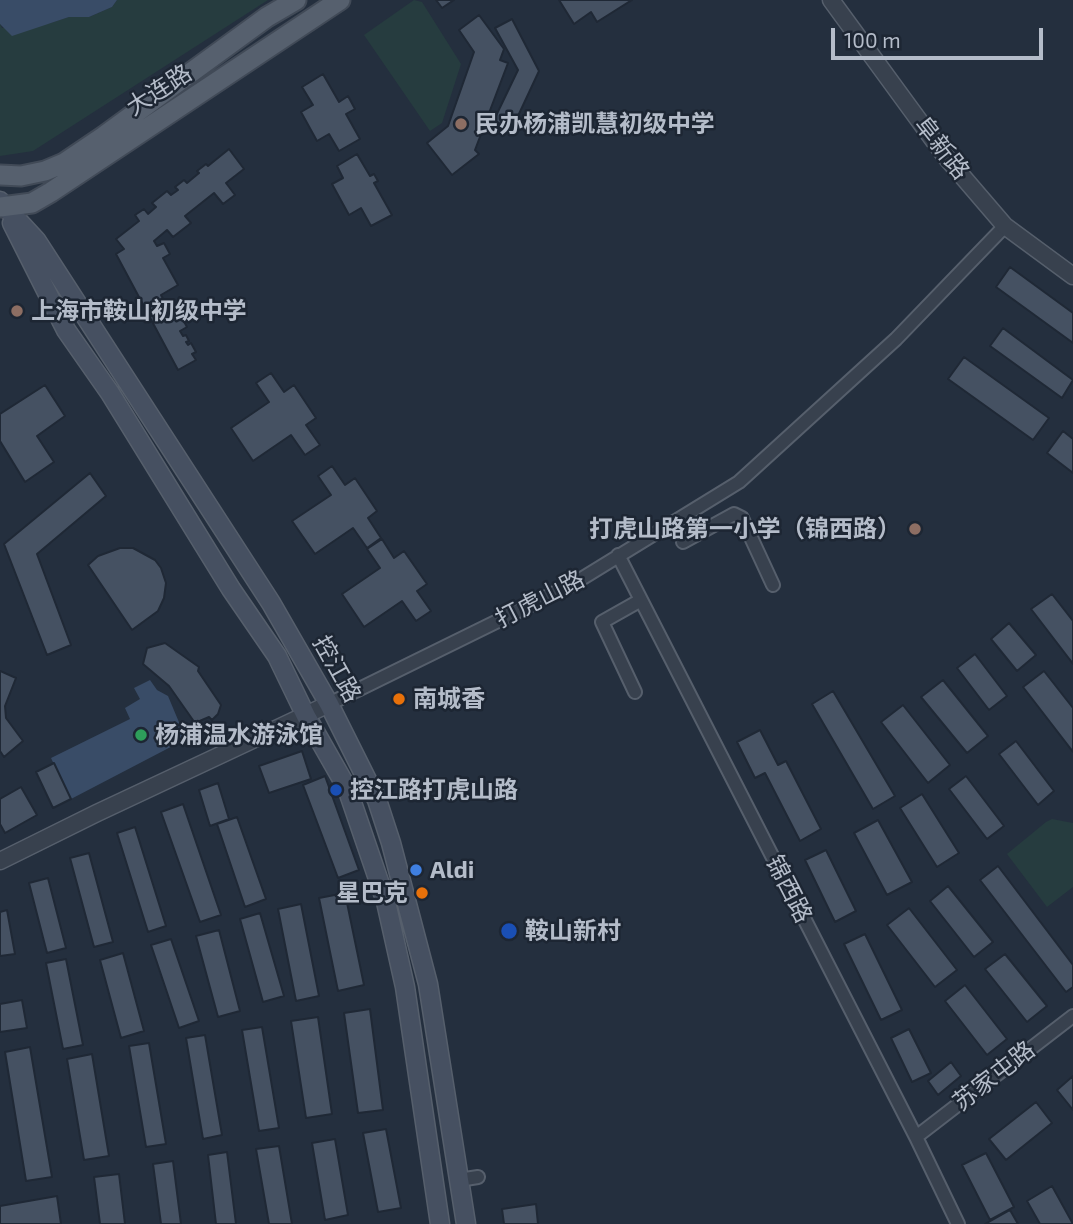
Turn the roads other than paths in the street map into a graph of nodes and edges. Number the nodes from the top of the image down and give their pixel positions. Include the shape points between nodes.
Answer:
1 (296, 0) edge
2 (340, 0) edge
3 (831, 0) edge
4 (0, 175) edge
5 (2, 205) edge
6 (1004, 226) junction
7 (1073, 276) edge
8 (683, 542) dead end
9 (618, 555) junction
10 (773, 584) dead end
11 (641, 600) junction
12 (635, 692) dead end
13 (329, 704) junction
14 (306, 716) junction
15 (0, 861) edge
16 (1073, 1016) edge
17 (916, 1137) junction
18 (478, 1177) dead end
19 (459, 1180) junction
20 (440, 1224) edge
21 (466, 1224) edge
22 (957, 1224) edge

1 - 4 main road, 大连路 via 64,163 21,176
2 - 5 main road, 大连路 via 51,192 32,202
3 - 6 street, 阜新路 via 945,156
5 - 13 main road, 控江路 via 36,240 126,377 271,603
5 - 14 main road, 控江路 via 66,330 277,656
6 - 7 street, 阜新路
6 - 9 street, 打虎山路 via 896,339 739,482
8 - 10 street via 734,514 743,518
9 - 11 street, 锦西路
9 - 13 street, 打虎山路 via 573,584
11 - 12 street via 602,622
11 - 17 street, 锦西路
13 - 14 street, 打虎山路
13 - 19 main road, 控江路 via 377,800 402,881 428,984
14 - 15 street, 打虎山路
14 - 20 main road, 控江路 via 347,789 386,902 404,986
16 - 17 street, 苏家屯路
17 - 22 street, 锦西路
18 - 19 street
19 - 21 main road, 控江路

